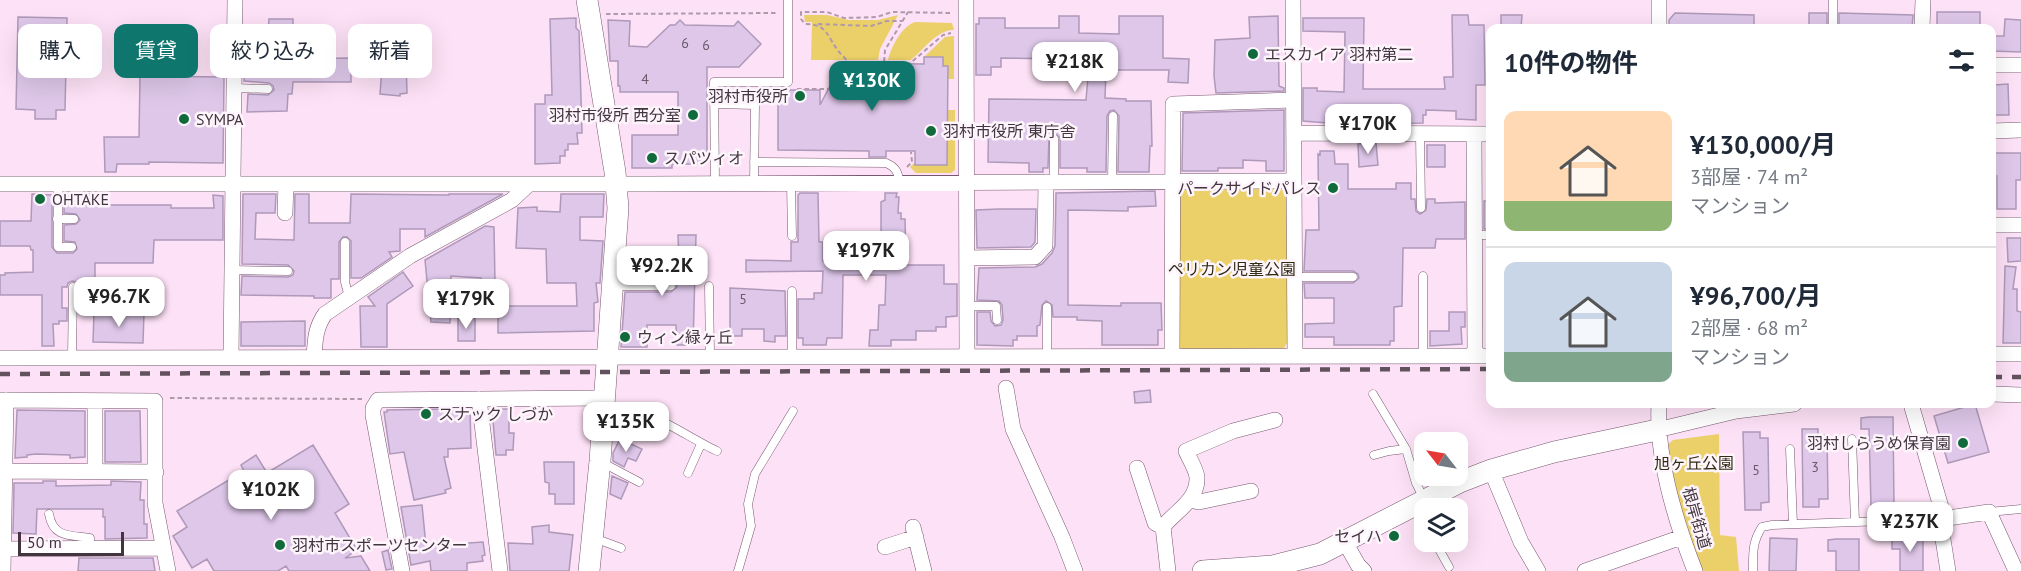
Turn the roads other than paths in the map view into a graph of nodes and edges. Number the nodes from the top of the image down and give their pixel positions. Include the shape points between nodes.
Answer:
1 (235, 0) edge
2 (587, 0) edge
3 (788, 0) edge
4 (966, 0) edge
5 (1293, 0) edge
6 (1659, 0) edge
7 (1833, 0) edge
8 (1923, 0) edge
9 (1659, 24) edge
10 (1833, 24) edge
11 (1922, 24) edge
12 (1996, 65) edge
13 (2021, 65) edge
14 (234, 88) junction
15 (268, 89) dead end
16 (1293, 100) junction
17 (715, 104) junction
18 (1113, 116) dead end
19 (2021, 130) edge
20 (1996, 131) edge
21 (1294, 133) junction
22 (1420, 134) junction
23 (1474, 134) junction
24 (1486, 134) edge
25 (1054, 139) dead end
26 (754, 162) junction
27 (1112, 181) junction
28 (1171, 181) junction
29 (1294, 181) junction
30 (966, 182) junction
31 (1050, 182) junction
32 (232, 183) junction
33 (0, 184) edge
34 (57, 184) junction
35 (286, 184) junction
36 (529, 184) junction
37 (616, 184) junction
38 (714, 184) junction
39 (754, 184) junction
40 (791, 184) junction
41 (899, 184) junction
42 (1421, 208) dead end
43 (285, 213) dead end
44 (57, 219) junction
45 (74, 219) dead end
46 (1996, 225) edge
47 (2021, 225) edge
48 (1474, 235) junction
49 (1486, 235) edge
50 (792, 236) dead end
51 (345, 242) dead end
52 (72, 247) dead end
53 (967, 258) junction
54 (231, 270) junction
55 (288, 271) dead end
56 (1423, 276) dead end
57 (1353, 277) dead end
58 (1296, 278) junction
59 (612, 286) junction
60 (671, 286) dead end
61 (709, 286) dead end
62 (73, 287) dead end
63 (792, 291) dead end
64 (73, 297) junction
65 (85, 297) dead end
66 (349, 298) junction
67 (967, 306) junction
68 (1047, 307) dead end
69 (997, 320) dead end
70 (1996, 354) edge
71 (2021, 354) edge
72 (606, 356) junction
73 (710, 356) junction
74 (792, 356) junction
75 (967, 356) junction
76 (1047, 356) junction
77 (1172, 356) junction
78 (1295, 356) junction
79 (1423, 356) junction
80 (1475, 356) junction
81 (1486, 356) edge
82 (0, 358) edge
83 (72, 358) junction
84 (231, 358) junction
85 (314, 358) junction
86 (1006, 388) dead end
87 (1373, 394) dead end
88 (1996, 394) edge
89 (2021, 395) edge
90 (479, 399) junction
91 (3, 400) edge
92 (95, 401) junction
93 (603, 407) junction
94 (1659, 408) edge
95 (1761, 408) edge
96 (1912, 408) edge
97 (793, 411) dead end
98 (1275, 420) dead end
99 (1657, 430) junction
100 (1852, 439) dead end
101 (701, 444) junction
102 (1790, 448) dead end
103 (1406, 449) junction
104 (717, 451) dead end
105 (1374, 455) dead end
106 (600, 461) junction
107 (1137, 468) dead end
108 (1491, 470) junction
109 (5, 471) junction
110 (95, 471) junction
111 (156, 472) junction
112 (688, 473) dead end
113 (639, 482) dead end
114 (1251, 491) dead end
115 (1419, 498) edge
116 (1431, 498) edge
117 (1190, 500) junction
118 (1414, 506) edge
119 (2021, 509) edge
120 (1989, 512) junction
121 (49, 514) dead end
122 (1941, 519) junction
123 (1855, 522) junction
124 (1793, 524) junction
125 (1163, 527) junction
126 (593, 537) junction
127 (1682, 537) junction
128 (1345, 542) junction
129 (885, 547) dead end
130 (164, 548) junction
131 (621, 548) dead end
132 (3, 549) junction
133 (90, 549) junction
134 (1441, 552) edge
135 (1449, 567) dead end
136 (1274, 569) edge
137 (3, 571) edge
138 (168, 571) edge
139 (402, 571) edge
140 (500, 571) edge
141 (589, 571) edge
142 (738, 571) edge
143 (924, 571) edge
144 (1075, 571) edge
145 (1168, 571) edge
146 (1203, 571) edge
147 (1364, 571) edge
148 (1538, 571) edge
149 (1586, 571) edge
150 (1695, 571) edge
151 (1753, 571) edge
152 (1948, 571) edge
153 (2016, 571) edge

1 - 14 street
2 - 37 street
3 - 17 lane via 788,82 714,82
4 - 30 street via 962,100
5 - 16 street
6 - 9 street
7 - 10 lane
8 - 11 street
12 - 13 street
14 - 15 lane
14 - 32 street
16 - 21 street
16 - 28 street via 1173,104
17 - 26 lane via 755,105
17 - 38 lane
18 - 27 lane
19 - 20 street
21 - 22 street
21 - 29 street
22 - 23 street
22 - 42 lane
23 - 24 street
23 - 48 street
25 - 31 lane
26 - 39 lane
26 - 41 lane via 886,163 895,168
27 - 28 street
27 - 31 street
28 - 29 street
28 - 77 street
29 - 58 street
30 - 31 street
30 - 41 street
30 - 53 street
31 - 53 street via 1045,246 1035,256
32 - 34 street
32 - 35 street
32 - 54 street
33 - 34 street
34 - 44 lane
35 - 36 street
35 - 43 street
36 - 37 street
36 - 66 street via 512,200 410,256
37 - 38 street
37 - 59 street
38 - 39 street
39 - 40 street
40 - 41 street
40 - 50 lane
44 - 45 lane
44 - 52 lane via 58,247
46 - 47 street
48 - 49 lane
48 - 80 street
51 - 66 lane
53 - 67 street
54 - 55 lane
54 - 84 street
56 - 79 lane
57 - 58 lane
58 - 78 street
59 - 60 lane
59 - 72 street
61 - 73 lane
62 - 64 lane
63 - 74 lane
64 - 65 lane
64 - 83 lane
66 - 85 street via 319,322
67 - 69 lane via 996,306
67 - 75 street
68 - 76 lane
70 - 71 street
72 - 73 street
72 - 85 street
72 - 93 street
73 - 74 street
74 - 75 street
75 - 76 street
76 - 77 street
77 - 78 street
78 - 79 street
79 - 80 street
80 - 81 street
82 - 83 street
83 - 84 street
84 - 85 street
86 - 144 street via 1013,429
87 - 103 lane
88 - 89 street
90 - 93 street
90 - 139 street via 378,400 373,408
90 - 140 street
91 - 92 street
91 - 109 street
92 - 110 street
92 - 111 street via 155,401
93 - 101 lane via 637,409
93 - 106 street
94 - 99 street, 根岸街道
95 - 99 street
96 - 122 street via 1941,507
97 - 142 lane via 755,474 748,504 751,526
98 - 117 street via 1233,431 1186,451 1197,476
99 - 108 street
99 - 127 street, 根岸街道
100 - 123 lane
101 - 104 lane
101 - 112 lane
102 - 124 lane
103 - 105 lane
103 - 115 lane
106 - 113 lane
106 - 126 street
107 - 125 street via 1155,523
108 - 116 street
108 - 148 street via 1521,542
109 - 110 street
109 - 132 street
110 - 111 street
111 - 130 street via 155,502
114 - 117 street via 1199,502
117 - 125 street
118 - 128 street
119 - 120 lane
120 - 122 street
120 - 153 street
121 - 133 lane via 50,523 59,533 90,538
122 - 123 lane
122 - 152 street
123 - 124 lane
124 - 151 lane via 1762,527 1755,537
125 - 145 street
126 - 131 lane
126 - 141 street
127 - 149 street
127 - 150 street, 根岸街道
128 - 136 street
128 - 147 street
129 - 143 street via 915,532
130 - 133 street
130 - 138 street
132 - 133 street
132 - 137 street
134 - 135 lane
136 - 146 street

